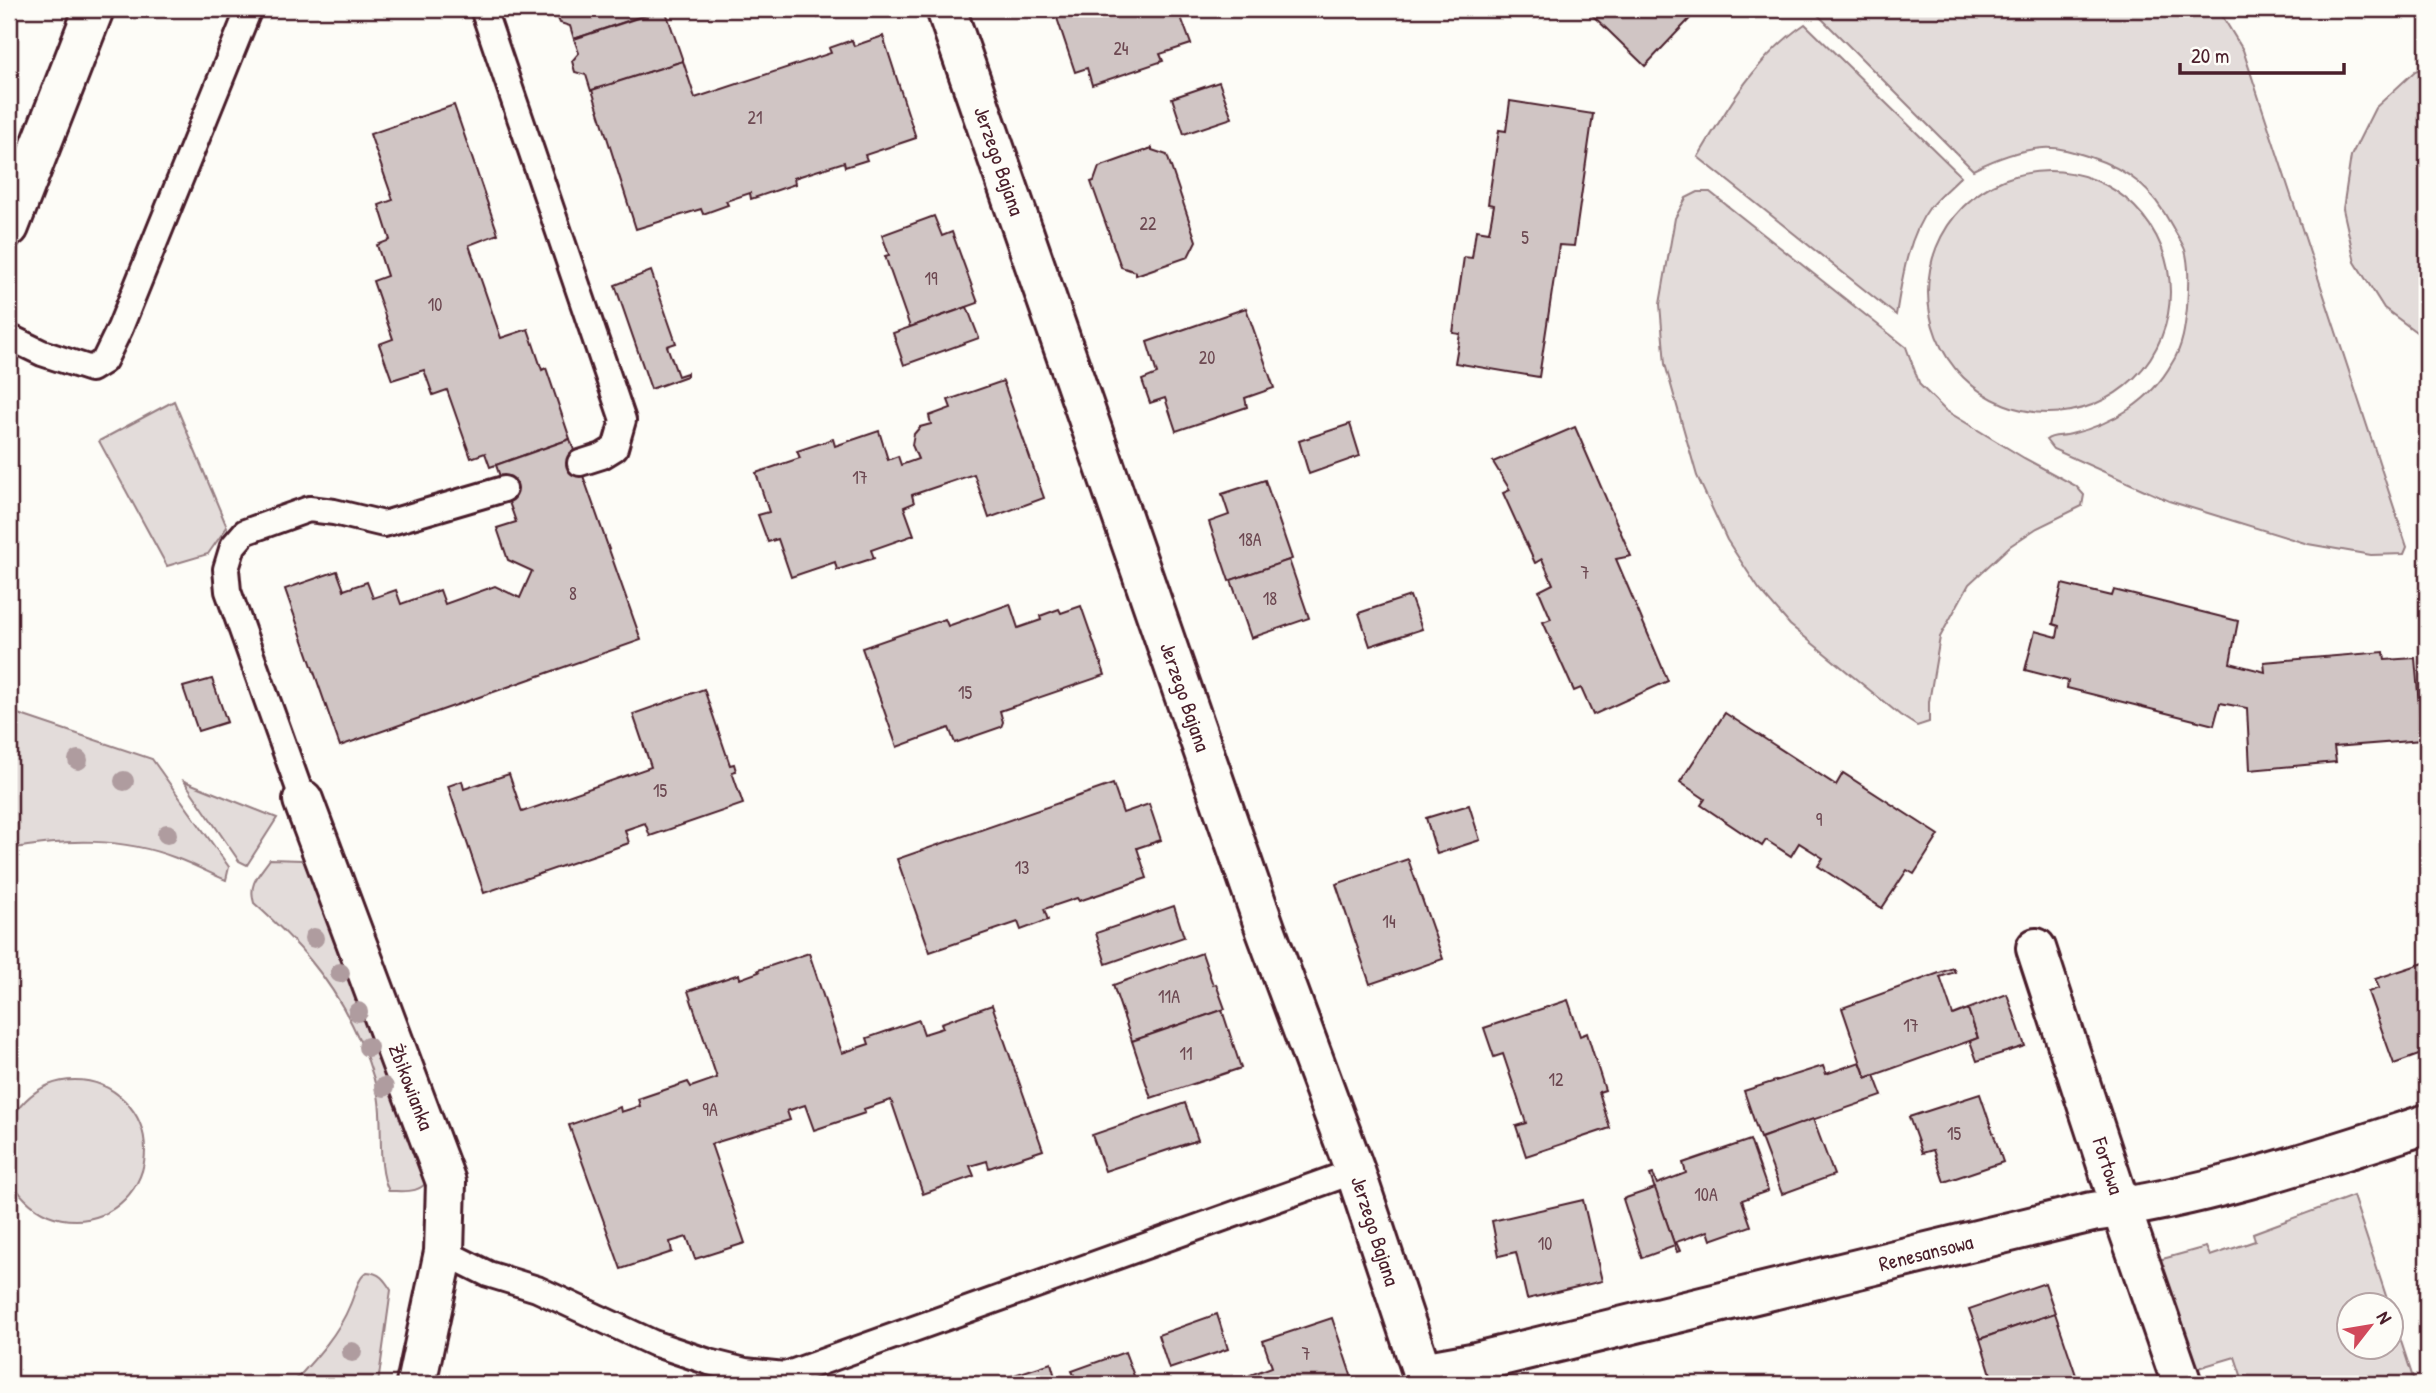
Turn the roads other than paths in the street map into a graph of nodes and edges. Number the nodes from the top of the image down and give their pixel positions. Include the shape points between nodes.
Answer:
1 (93, 9) edge
2 (249, 9) edge
3 (483, 9) edge
4 (946, 9) edge
5 (9, 227) edge
6 (9, 337) edge
7 (580, 463) dead end
8 (504, 489) dead end
9 (303, 800) joint
10 (2036, 948) dead end
11 (2427, 1124) edge
12 (1355, 1171) junction
13 (2121, 1208) junction
14 (444, 1252) junction
15 (1424, 1378) edge
16 (416, 1384) edge
17 (2182, 1384) edge

1 - 5 street
2 - 6 lane via 104,361 91,369 71,364
3 - 7 lane via 623,420 615,448
4 - 12 street, Jerzego Bajana via 1265,931
8 - 9 lane via 384,524 309,509 245,532 233,546 226,569 228,591
9 - 14 street, Żbikowianka via 446,1181
10 - 13 street, Fortowa
11 - 13 street, Renesansowa via 2280,1171
12 - 14 lane via 785,1375 709,1363 664,1347
12 - 15 street, Jerzego Bajana
13 - 15 street, Renesansowa
13 - 17 street, Fortowa
14 - 16 street, Żbikowianka

